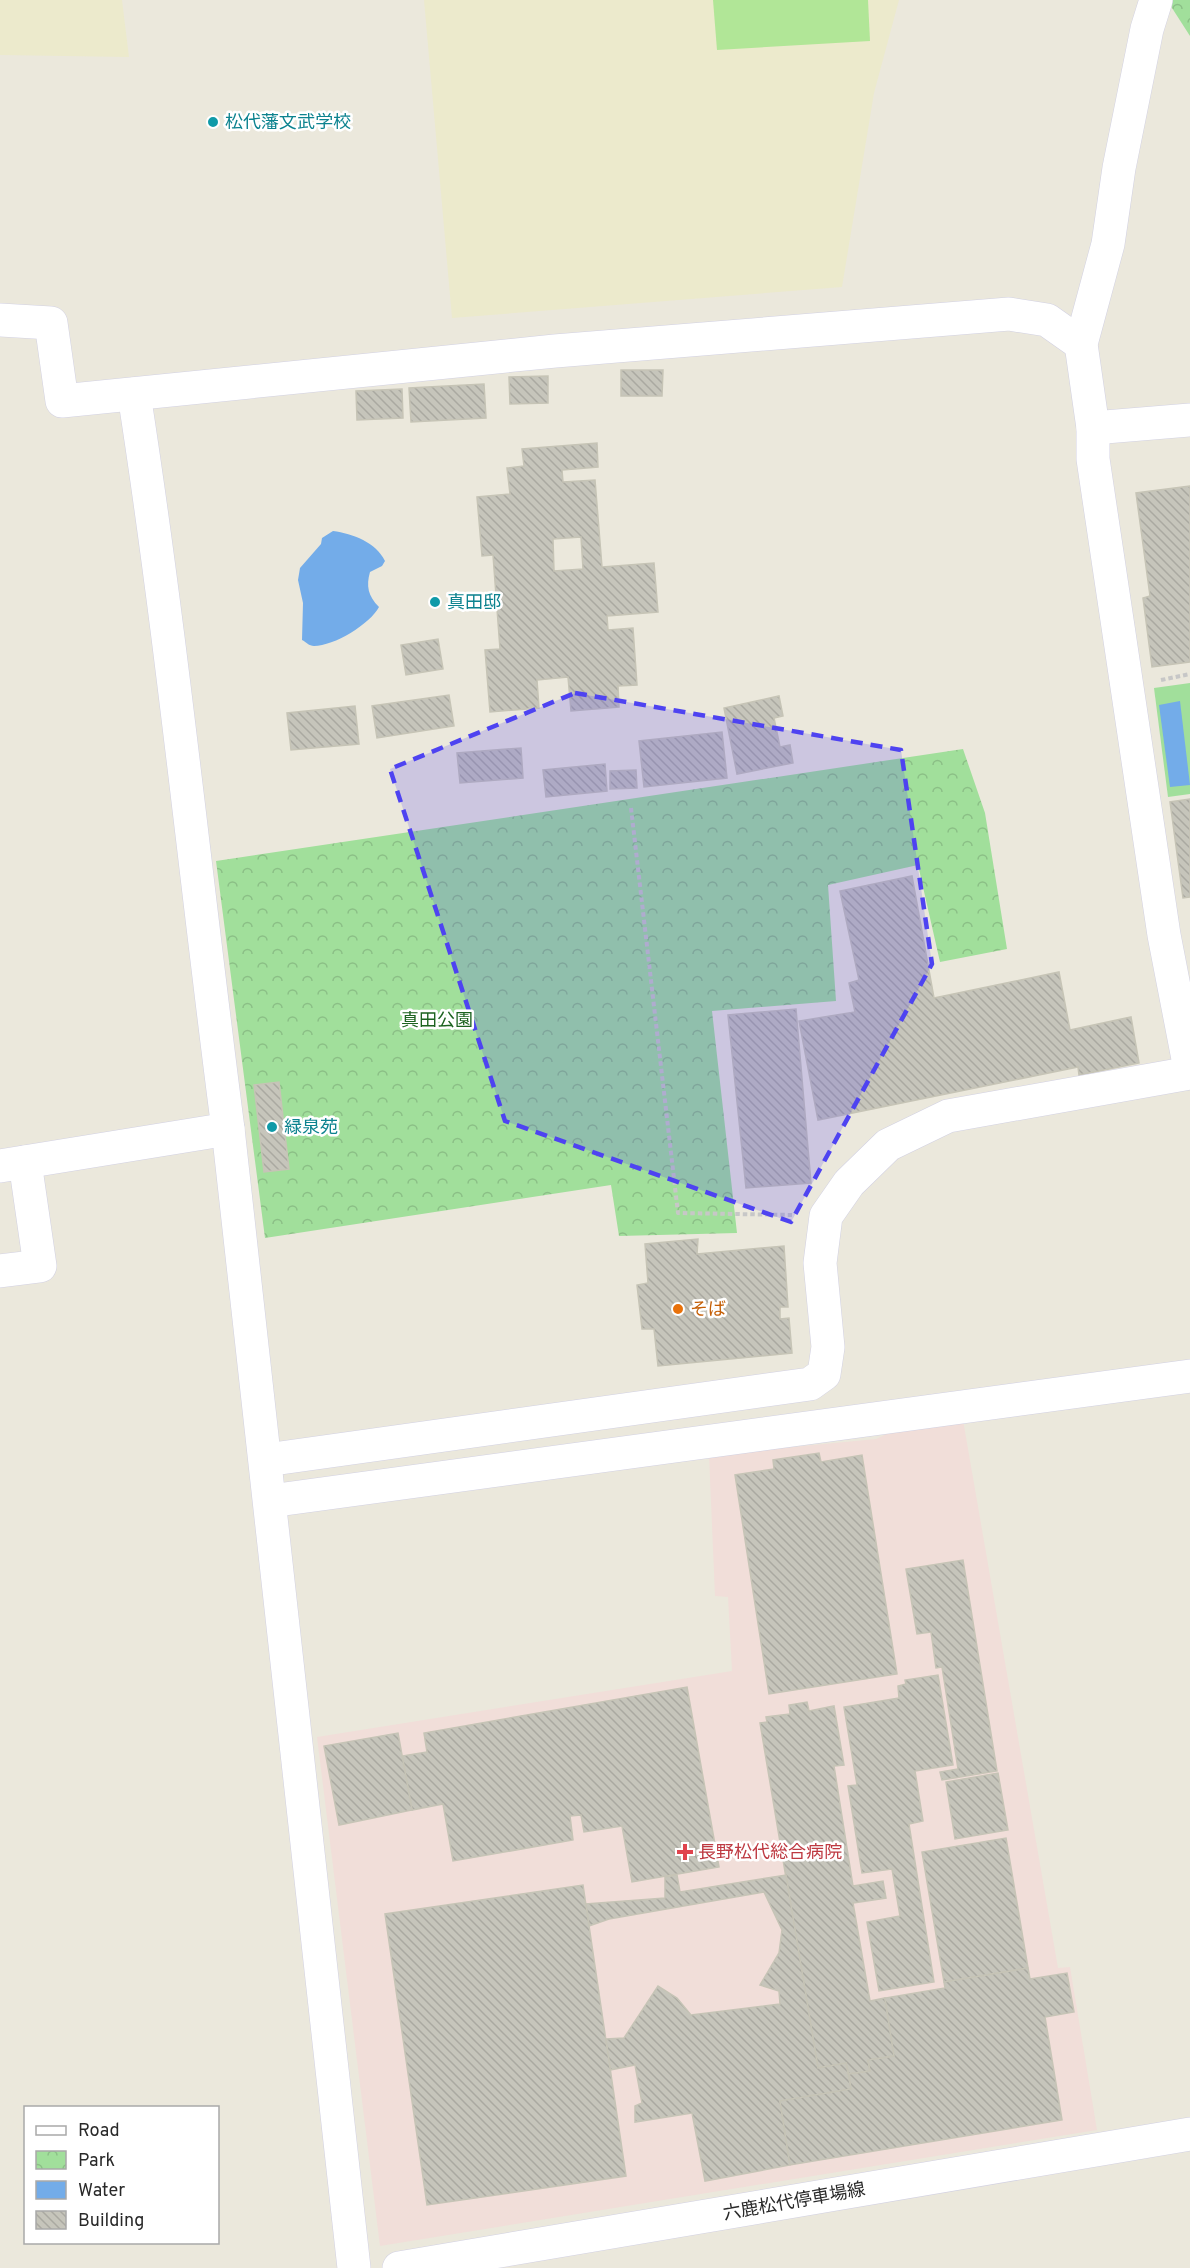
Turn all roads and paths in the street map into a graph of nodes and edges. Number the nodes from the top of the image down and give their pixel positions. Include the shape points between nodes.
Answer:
1 (1156, 0) edge
2 (0, 320) edge
3 (1081, 344) junction
4 (134, 394) junction
5 (1190, 420) edge
6 (1093, 428) junction
7 (631, 808) dead end
8 (1190, 1071) edge
9 (228, 1130) junction
10 (13, 1164) edge
11 (826, 1216) junction
12 (0, 1271) edge
13 (1190, 1376) edge
14 (266, 1460) junction
15 (270, 1502) junction
16 (1190, 2134) edge
17 (354, 2268) edge
18 (399, 2268) edge

1 - 3 street via 1119,168 1108,244
2 - 4 street via 51,322 62,401
3 - 4 street via 1047,320 1009,314 555,351
3 - 6 street
4 - 9 street via 176,694
5 - 6 street
6 - 8 street via 1093,459 1162,923
7 - 11 path via 678,1214
8 - 11 street via 948,1116 888,1145 849,1183
9 - 10 street
9 - 14 street
10 - 12 street via 40,1266
11 - 14 street via 820,1263 828,1347 824,1374 810,1384
13 - 15 street
14 - 15 street
15 - 17 street
16 - 18 street, 六鹿松代停車場線

